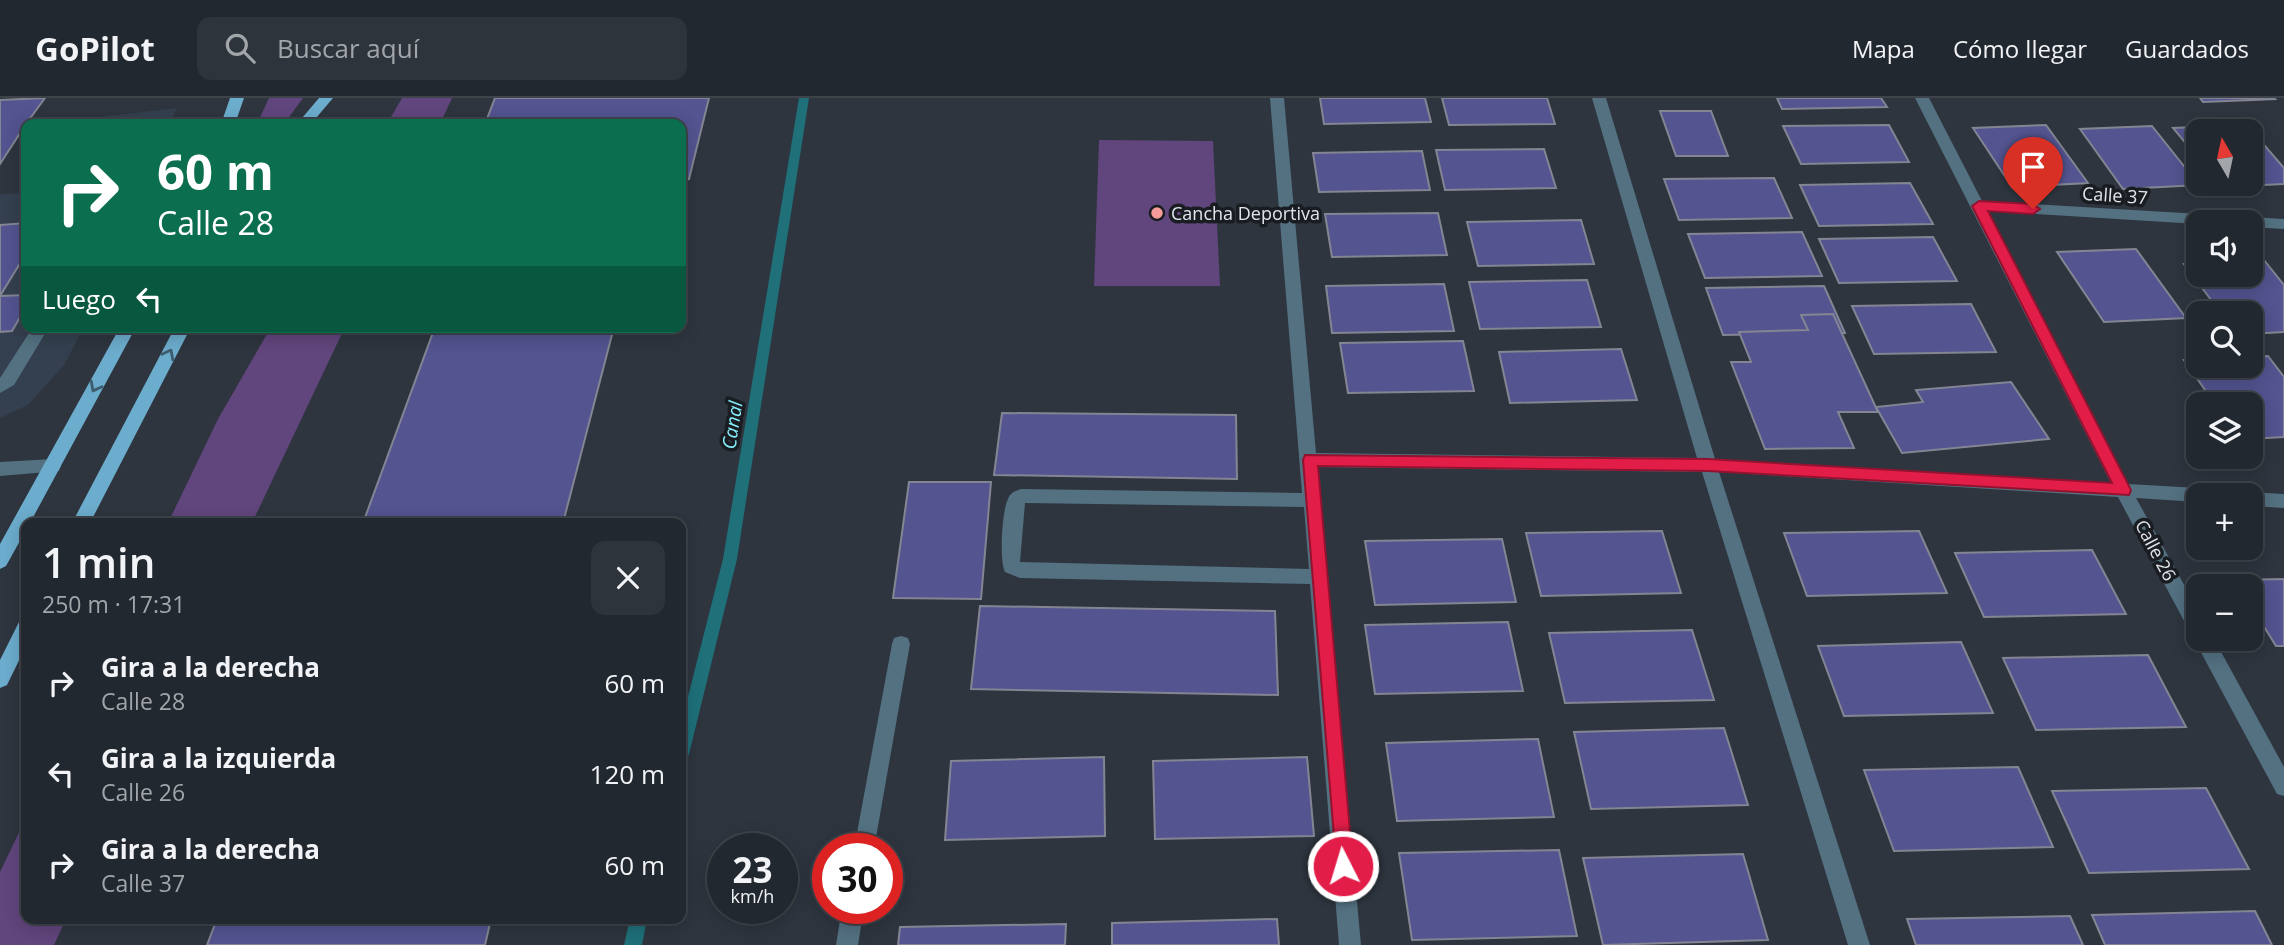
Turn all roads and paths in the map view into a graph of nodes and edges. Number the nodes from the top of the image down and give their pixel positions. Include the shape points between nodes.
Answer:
1 (237, 98) edge
2 (326, 98) edge
3 (1277, 98) edge
4 (1599, 98) edge
5 (1922, 98) edge
6 (230, 119) edge
7 (308, 119) edge
8 (1979, 206) junction
9 (2186, 218) edge
10 (2263, 223) edge
11 (2284, 224) edge
12 (37, 333) edge
13 (125, 333) edge
14 (180, 333) edge
15 (0, 387) edge
16 (1310, 460) junction
17 (1708, 465) junction
18 (53, 466) junction
19 (0, 469) edge
20 (2123, 490) junction
21 (2186, 494) edge
22 (1311, 500) junction
23 (2263, 500) edge
24 (2284, 501) edge
25 (24, 518) edge
26 (84, 518) edge
27 (21, 523) edge
28 (0, 561) edge
29 (1319, 577) junction
30 (2186, 606) edge
31 (21, 638) edge
32 (901, 644) dead end
33 (2210, 651) edge
34 (0, 679) edge
35 (2284, 787) edge
36 (867, 833) edge
37 (850, 924) edge
38 (847, 945) edge
39 (1350, 945) edge
40 (1859, 945) edge

1 - 6 main road
2 - 7 main road
3 - 16 street
4 - 17 street
5 - 8 street, Calle 26
8 - 9 street, Calle 37
8 - 20 street, Calle 26
10 - 11 street, Calle 37
12 - 15 street
13 -> 18 main road
26 -> 14 main road
16 - 17 street
16 - 22 street
17 - 20 street
17 - 40 street
18 - 19 street
18 - 25 main road
20 - 21 street
20 - 30 street, Calle 26
22 - 29 street
22 - 29 street via 1021,495 1015,501 1010,560 1011,567 1020,570
23 - 24 street
27 - 28 main road
29 - 39 street
31 - 34 main road
32 - 36 street
33 - 35 street
37 - 38 street

